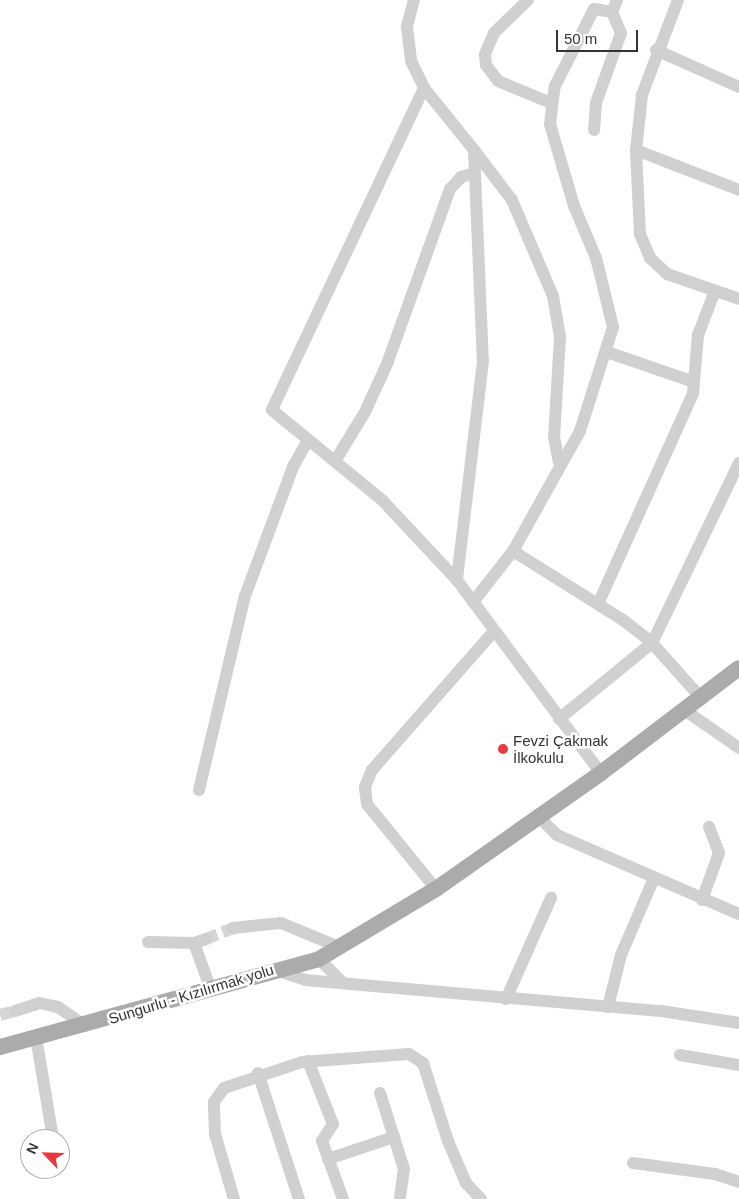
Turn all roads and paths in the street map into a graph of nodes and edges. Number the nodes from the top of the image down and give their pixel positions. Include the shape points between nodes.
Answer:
1 (414, 0) edge
2 (528, 0) edge
3 (678, 0) edge
4 (614, 6) edge
5 (656, 50) junction
6 (739, 87) edge
7 (424, 88) junction
8 (552, 103) junction
9 (594, 130) dead end
10 (474, 150) junction
11 (636, 150) junction
12 (474, 173) junction
13 (739, 190) edge
14 (715, 290) junction
15 (739, 299) edge
16 (607, 352) junction
17 (694, 382) junction
18 (308, 440) junction
19 (335, 461) junction
20 (559, 462) junction
21 (739, 463) edge
22 (513, 551) junction
23 (457, 580) junction
24 (473, 602) junction
25 (598, 604) junction
26 (494, 631) junction
27 (652, 643) junction
28 (739, 668) edge
29 (702, 699) junction
30 (686, 711) junction
31 (559, 720) junction
32 (739, 748) edge
33 (601, 773) junction
34 (199, 790) dead end
35 (538, 816) junction
36 (709, 827) dead end
37 (654, 878) junction
38 (436, 888) junction
39 (551, 898) dead end
40 (702, 900) junction
41 (739, 914) edge
42 (233, 928) tunnel mouth
43 (148, 942) dead end
44 (339, 947) junction
45 (319, 959) junction
46 (272, 969) junction
47 (343, 983) junction
48 (210, 987) junction
49 (506, 999) junction
50 (608, 1007) junction
51 (15, 1011) tunnel mouth
52 (739, 1023) edge
53 (85, 1026) junction
54 (36, 1037) junction
55 (0, 1047) edge
56 (680, 1055) dead end
57 (308, 1061) junction
58 (739, 1065) edge
59 (258, 1073) junction
60 (380, 1093) dead end
61 (51, 1129) edge
62 (394, 1137) junction
63 (328, 1159) junction
64 (633, 1163) dead end
65 (739, 1182) edge
66 (234, 1199) edge
67 (299, 1199) edge
68 (343, 1199) edge
69 (400, 1199) edge
70 (481, 1199) edge

1 - 7 street via 408,46
2 - 8 street via 494,33 485,54 486,65 498,81
3 - 5 street
4 - 8 street via 594,9 586,19
4 - 9 street via 621,32 596,102
5 - 6 street
5 - 11 street via 642,95
7 - 10 street
7 - 18 street via 272,410
8 - 16 street via 554,144 596,258 613,327
10 - 12 street
10 - 20 street via 512,200 553,296 560,337 554,436
11 - 13 street
11 - 14 street via 638,224 646,251 667,274
12 - 19 street via 461,177 450,189 387,364 366,412
12 - 23 street via 483,361
14 - 15 street
14 - 17 street via 698,335
16 - 17 street
16 - 20 street via 580,431
17 - 25 street via 684,416
18 - 19 street
18 - 34 street via 293,467 244,596
19 - 23 street via 383,501
20 - 22 street
21 - 27 street
22 - 24 street
22 - 25 street
23 - 24 street
24 - 26 street
25 - 27 street
26 - 31 street
26 - 38 street via 372,770 365,787 367,804
27 - 29 street
27 - 31 street
28 - 29 main road, Sungurlu - Kızılırmak yolu
29 - 30 main road, Sungurlu - Kızılırmak yolu
30 - 32 street
30 - 33 main road, Sungurlu - Kızılırmak yolu
31 - 33 street
33 - 35 main road, Sungurlu - Kızılırmak yolu
35 - 37 street via 557,835
35 - 38 main road, Sungurlu - Kızılırmak yolu
36 - 40 street via 719,854
37 - 40 street
37 - 50 street via 621,955
38 - 44 main road, Sungurlu - Kızılırmak yolu
39 - 49 street
40 - 41 street
42 - 44 street via 281,923
43 - 48 street via 200,941
44 - 45 main road, Sungurlu - Kızılırmak yolu
45 - 46 main road, Sungurlu - Kızılırmak yolu
45 - 47 street
46 - 47 street via 305,980
46 - 48 main road, Sungurlu - Kızılırmak yolu
47 - 49 street
48 - 53 main road, Sungurlu - Kızılırmak yolu
49 - 50 street
50 - 52 street
51 - 53 street via 39,1003 58,1007
53 - 54 main road, Sungurlu - Kızılırmak yolu
54 - 55 main road, Sungurlu - Kızılırmak yolu
54 - 61 street
56 - 58 street
57 - 59 street
57 - 63 street via 333,1124 322,1141
57 - 70 street via 418,1056 463,1175
59 - 66 street via 224,1088 214,1102 215,1134
59 - 67 street
60 - 62 street
62 - 63 street
62 - 69 street via 404,1169
63 - 68 street
64 - 65 street via 715,1174

